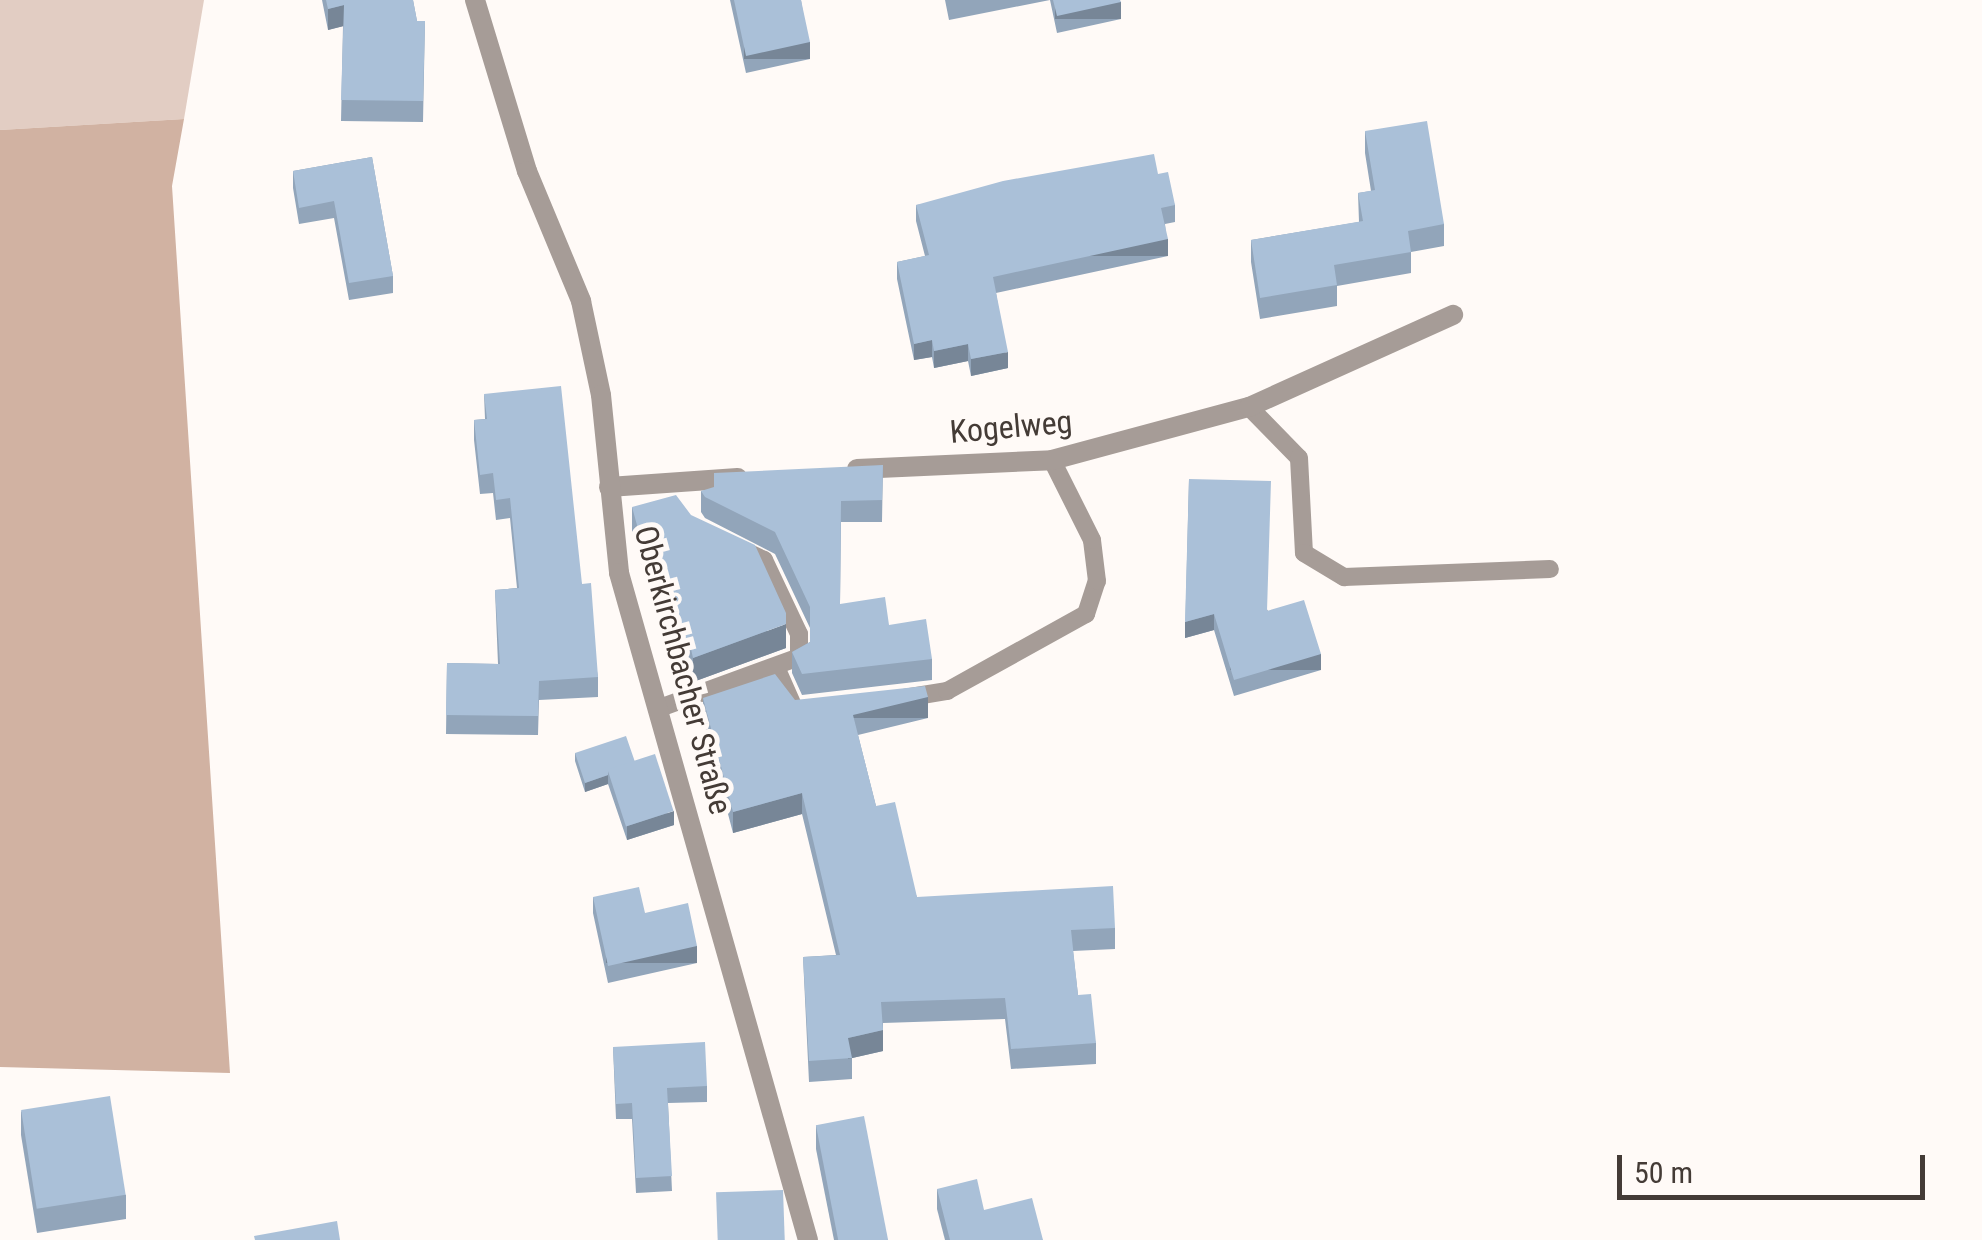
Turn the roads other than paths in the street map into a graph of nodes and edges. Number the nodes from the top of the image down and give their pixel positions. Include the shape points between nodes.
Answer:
1 (475, 0) edge
2 (1453, 315) dead end
3 (1249, 407) junction
4 (1052, 460) junction
5 (838, 470) edge
6 (761, 476) edge
7 (608, 487) junction
8 (730, 544) edge
9 (1550, 569) dead end
10 (776, 667) junction
11 (882, 702) edge
12 (812, 708) edge
13 (657, 709) junction
14 (808, 1240) edge

1 - 7 street, Oberkirchbacher Straße via 527,171 580,302 601,395
2 - 3 street, Kogelweg
3 - 4 street, Kogelweg
3 - 9 lane via 1299,458 1304,553 1344,577
4 - 5 street, Kogelweg
4 - 11 lane via 1092,540 1097,581 1086,614 947,691
6 - 7 street via 671,490
7 - 13 street, Oberkirchbacher Straße via 619,572
8 - 10 lane via 764,560 799,634 799,656
10 - 12 lane via 794,708
10 - 13 lane
13 - 14 street, Oberkirchbacher Straße

